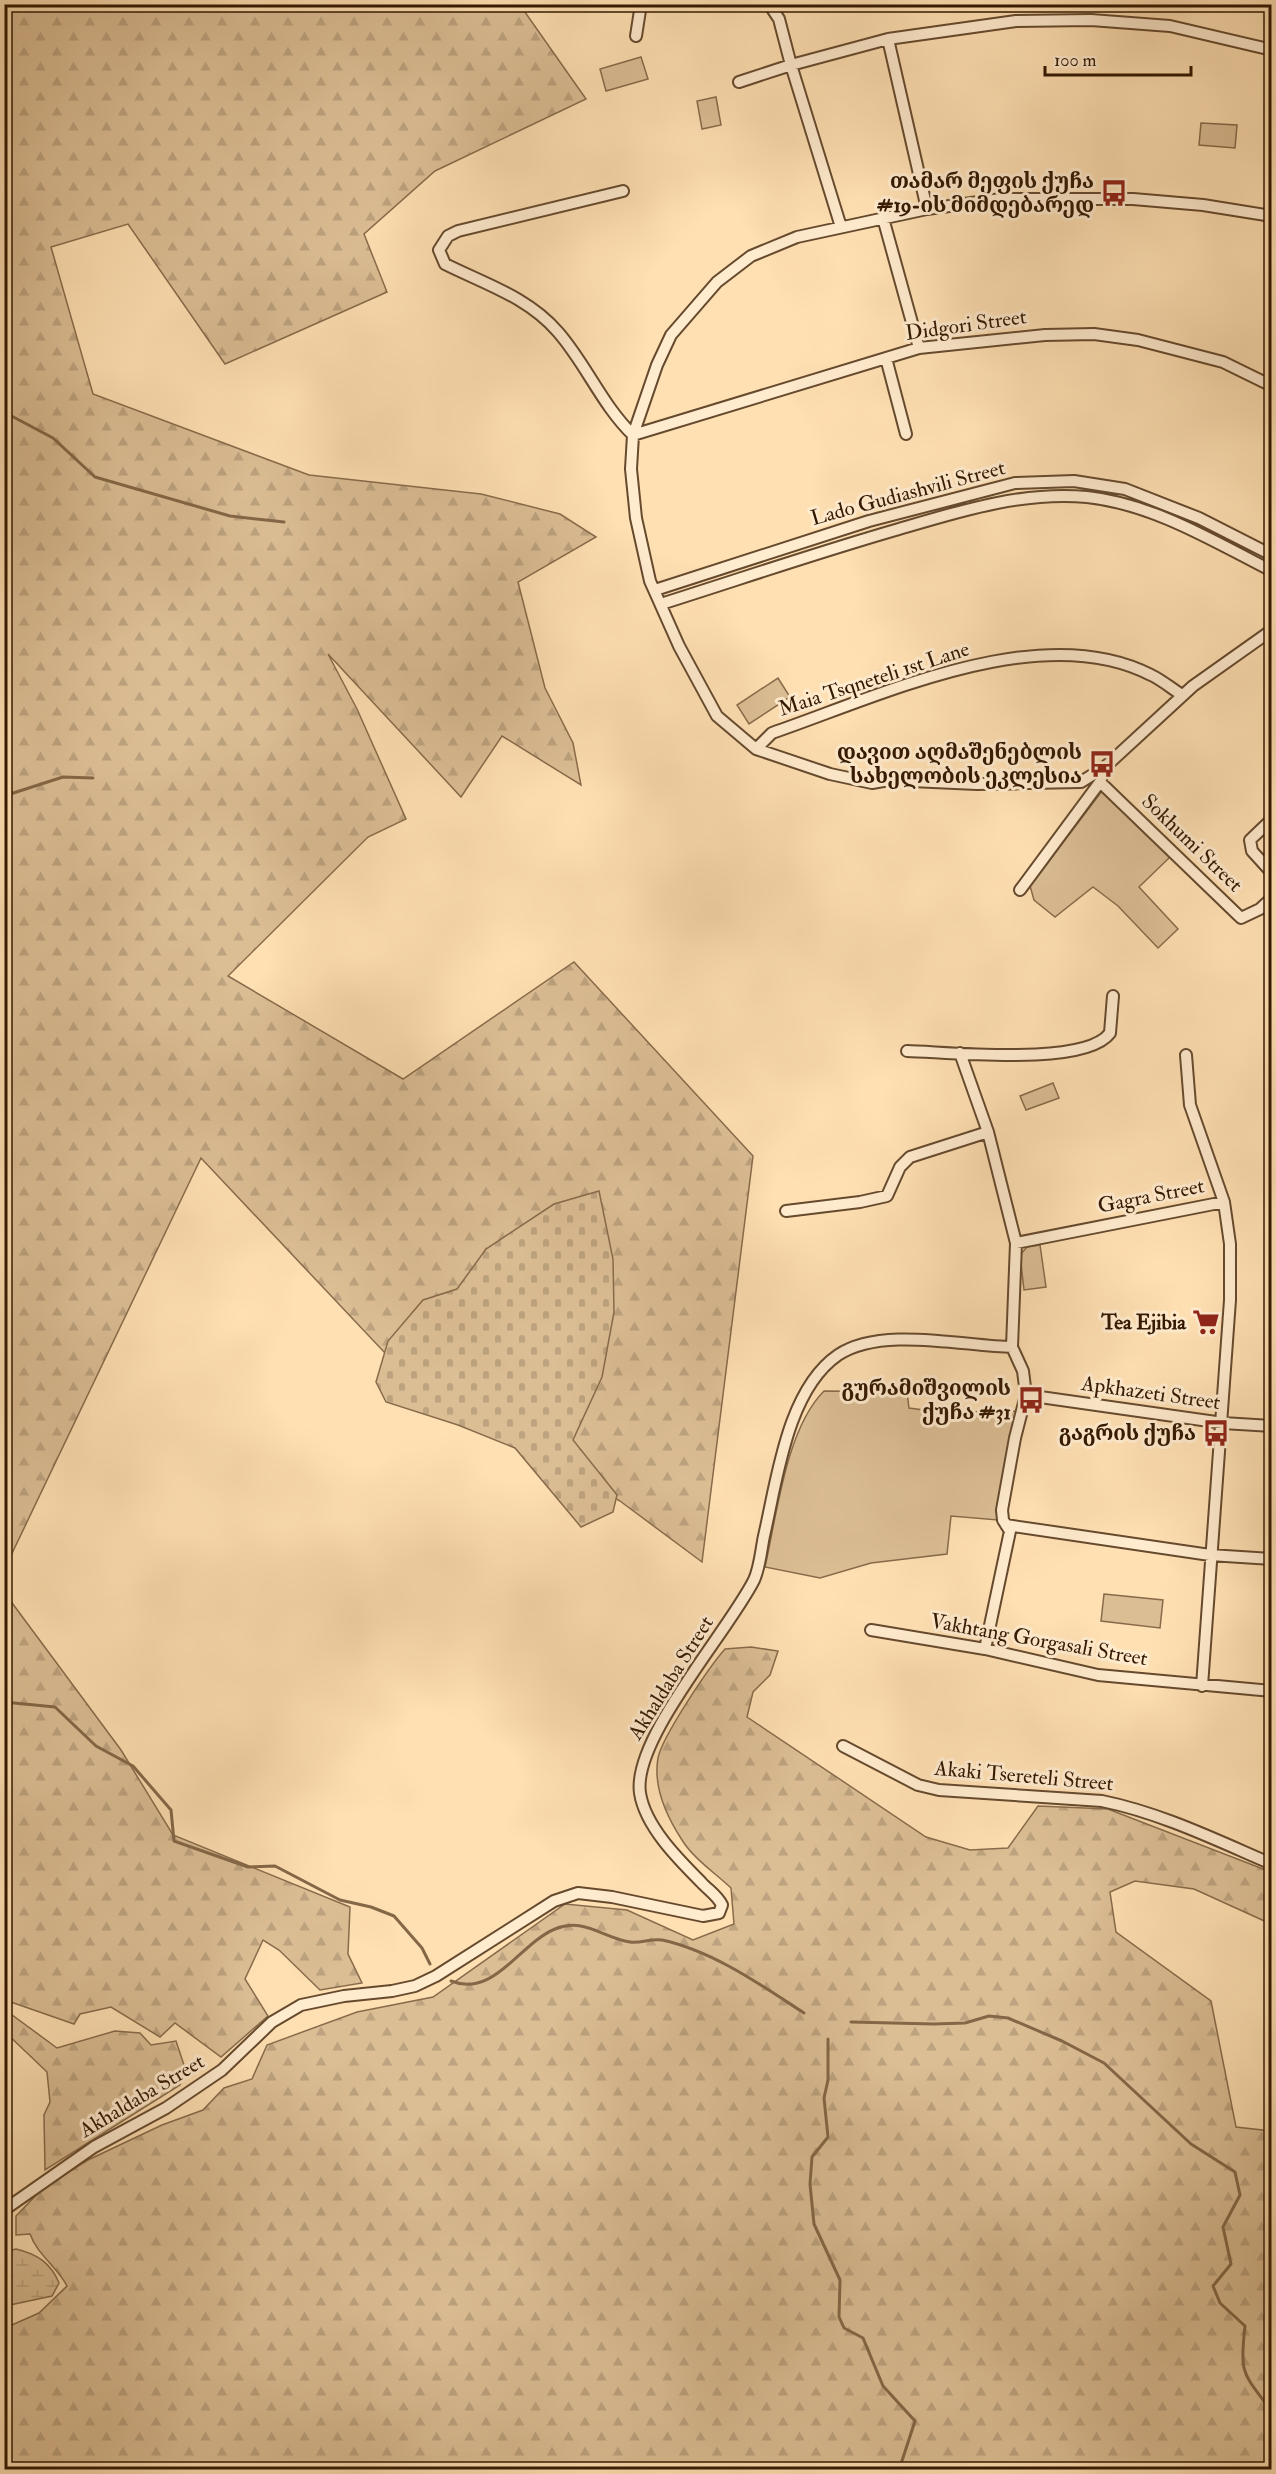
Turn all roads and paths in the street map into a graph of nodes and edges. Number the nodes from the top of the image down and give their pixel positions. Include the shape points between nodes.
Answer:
1 (640, 4) edge
2 (769, 4) edge
3 (636, 36) dead end
4 (888, 39) junction
5 (1272, 50) edge
6 (791, 64) junction
7 (739, 82) dead end
8 (623, 191) dead end
9 (927, 209) junction
10 (1272, 216) edge
11 (883, 218) junction
12 (841, 227) junction
13 (919, 348) junction
14 (886, 358) junction
15 (1272, 386) edge
16 (906, 434) dead end
17 (633, 435) junction
18 (992, 488) junction
19 (996, 503) junction
20 (1236, 538) junction
21 (784, 548) junction
22 (1229, 549) junction
23 (1270, 554) edge
24 (789, 564) junction
25 (1267, 568) edge
26 (655, 590) junction
27 (661, 604) junction
28 (1272, 630) edge
29 (1182, 695) junction
30 (756, 749) junction
31 (1105, 767) junction
32 (1100, 782) junction
33 (1272, 819) edge
34 (1272, 873) edge
35 (1020, 890) dead end
36 (1272, 898) edge
37 (1113, 996) dead end
38 (907, 1051) dead end
39 (960, 1053) junction
40 (1186, 1055) dead end
41 (988, 1132) junction
42 (1224, 1202) junction
43 (786, 1211) dead end
44 (1016, 1243) junction
45 (1012, 1347) junction
46 (1026, 1395) junction
47 (1223, 1423) junction
48 (1272, 1426) edge
49 (1006, 1525) junction
50 (1210, 1555) junction
51 (1272, 1559) edge
52 (871, 1630) dead end
53 (985, 1649) junction
54 (1202, 1686) junction
55 (1272, 1691) edge
56 (843, 1746) dead end
57 (1272, 1864) edge
58 (4, 2210) edge

1 - 3 street
2 - 6 street via 779,19
4 - 5 street via 1016,21 1091,20 1170,26
4 - 6 street
4 - 9 street
6 - 7 street
6 - 12 street
8 - 17 street via 458,231 447,236 439,250 445,264 515,296 556,329
9 - 10 street via 1001,199 1133,199
9 - 11 street
11 - 12 street
11 - 13 street
12 - 17 street via 797,237 751,256 717,282 671,335
13 - 14 street, Didgori Street
13 - 15 street, Didgori Street via 1094,334 1138,340 1222,362
14 - 16 street
14 - 17 street, Didgori Street
17 - 26 street via 631,469 636,518
18 - 19 street
18 - 20 street, Lado Gudiashvili Street via 1015,483 1074,481 1125,489 1199,518
18 - 21 street, Lado Gudiashvili Street
19 - 22 street, Lado Gudiashvili Street via 1086,497 1138,507
19 - 24 street, Lado Gudiashvili Street
20 - 22 street
20 - 23 street, Lado Gudiashvili Street
21 - 24 street
21 - 26 street, Lado Gudiashvili Street
22 - 25 street, Lado Gudiashvili Street
23 - 25 street
24 - 27 street, Lado Gudiashvili Street
26 - 27 street
27 - 30 street via 717,716
28 - 29 street
29 - 30 street, Maia Tsqneteli 1st Lane via 1151,674 1105,659 1065,654 1013,657 944,673 772,733
29 - 31 street
30 - 31 street via 830,774 872,783 1081,782
31 - 32 street
32 - 35 street
32 - 36 street, Sokhumi Street via 1241,918
33 - 34 street, Sokhumi Street via 1250,840 1252,850
37 - 39 street via 1110,1033 1090,1047 1034,1055
38 - 39 street
39 - 41 street
40 - 42 street via 1190,1105
41 - 43 street via 910,1157 900,1167 887,1196
41 - 44 street
42 - 44 street, Gagra Street
42 - 47 street, Gagra Street via 1230,1244 1230,1300
44 - 45 street
45 - 46 street via 1023,1371
45 - 58 street, Akhaldaba Street via 904,1340 862,1346 840,1354 818,1373 799,1408 787,1437 755,1578 672,1707 643,1761 639,1779 644,1808 653,1825 718,1899 722,1905 719,1913 703,1916 578,1893 554,1901 415,1986 301,2006 272,2022 222,2070 166,2108 94,2147
46 - 47 street, Apkhazeti Street
46 - 49 street via 1004,1501 1002,1516
47 - 48 street, Apkhazeti Street
47 - 50 street, Gagra Street
49 - 50 street
49 - 53 street via 1010,1531
50 - 51 street
50 - 54 street, Gagra Street
52 - 53 street, Vakhtang Gorgasali Street
53 - 54 street, Vakhtang Gorgasali Street via 1098,1675
54 - 55 street, Vakhtang Gorgasali Street
56 - 57 street, Akaki Tsereteli Street via 918,1785 939,1790 1119,1804 1166,1819

